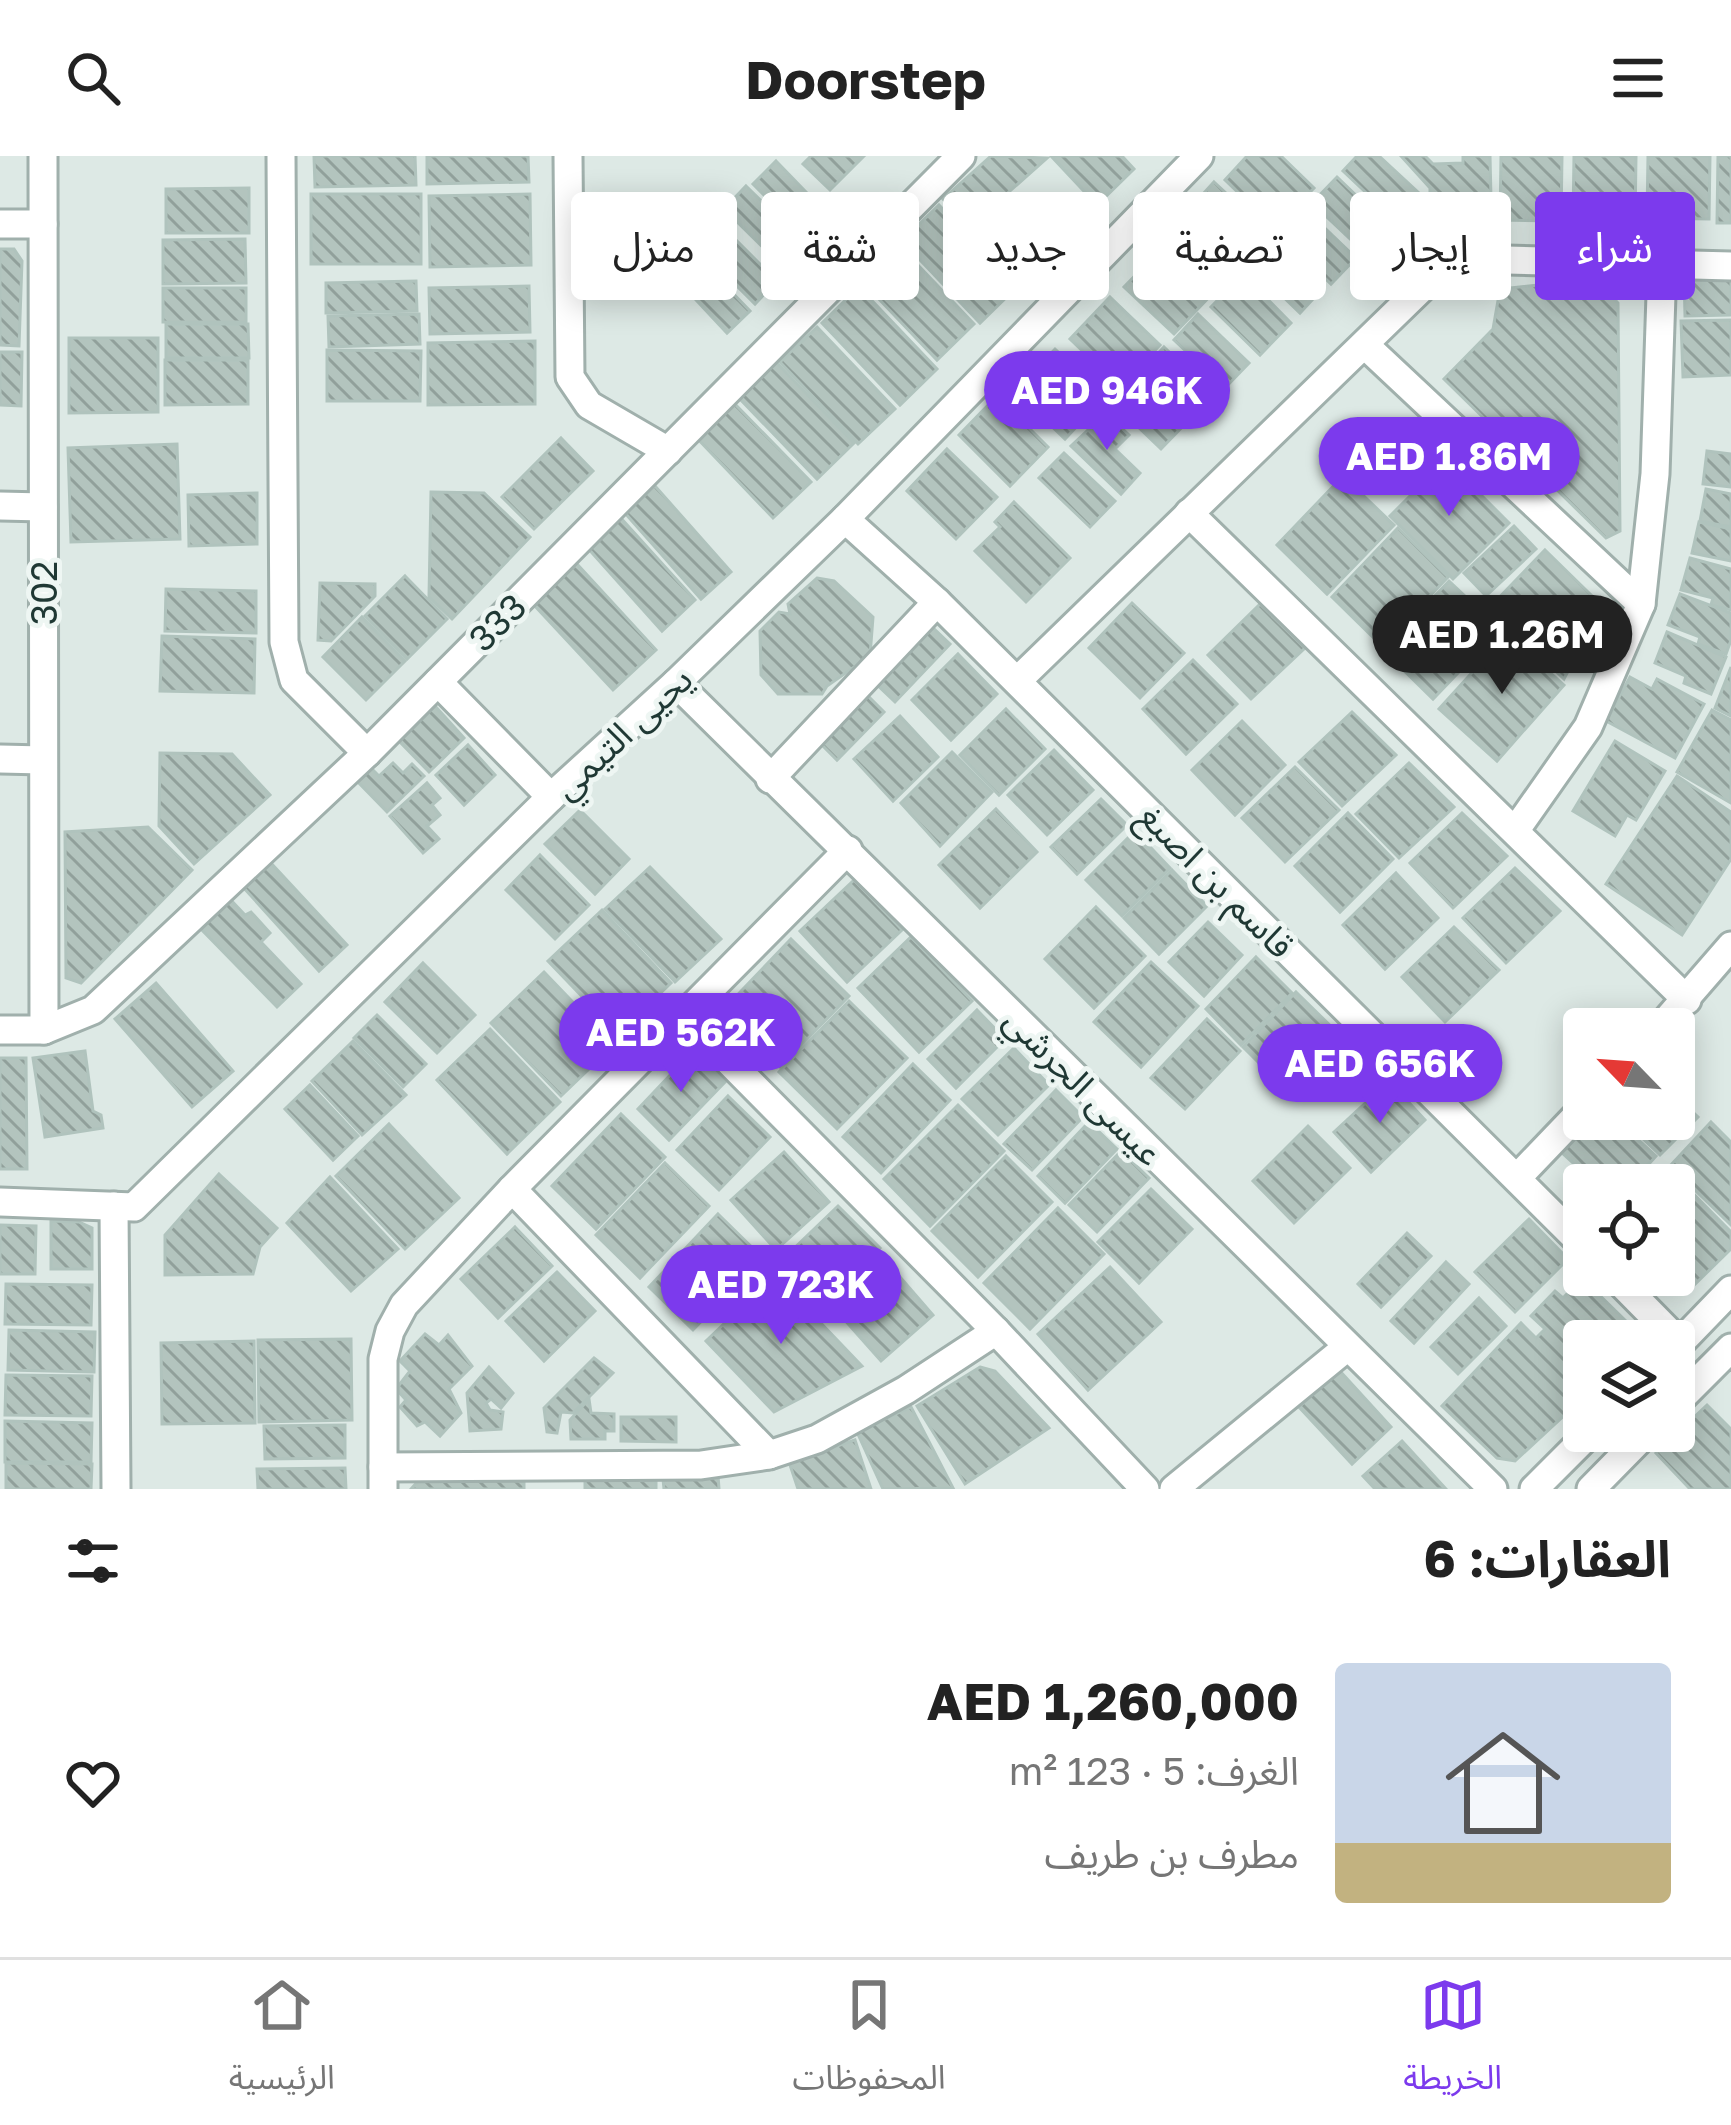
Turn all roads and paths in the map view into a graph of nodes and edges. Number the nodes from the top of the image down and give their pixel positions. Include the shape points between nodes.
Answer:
1 (43, 156) edge
2 (281, 156) edge
3 (568, 156) edge
4 (961, 156) edge
5 (1198, 156) edge
6 (0, 224) edge
7 (43, 224) junction
8 (1535, 261) edge
9 (1695, 265) edge
10 (1731, 266) edge
11 (1661, 300) edge
12 (1365, 345) junction
13 (668, 451) junction
14 (0, 506) edge
15 (43, 507) junction
16 (1189, 513) junction
17 (845, 518) junction
18 (937, 602) junction
19 (1641, 604) junction
20 (1016, 681) junction
21 (438, 682) junction
22 (676, 683) junction
23 (367, 753) junction
24 (0, 759) edge
25 (44, 760) junction
26 (770, 779) junction
27 (551, 796) junction
28 (1515, 831) junction
29 (848, 850) junction
30 (1731, 946) edge
31 (1687, 1000) junction
32 (1679, 1008) edge
33 (683, 1016) junction
34 (0, 1030) edge
35 (44, 1030) junction
36 (1563, 1130) edge
37 (1517, 1178) junction
38 (512, 1189) junction
39 (0, 1202) edge
40 (114, 1206) junction
41 (1563, 1225) edge
42 (1731, 1290) edge
43 (1632, 1296) edge
44 (1654, 1320) edge
45 (1695, 1327) edge
46 (996, 1331) junction
47 (1346, 1348) junction
48 (1731, 1348) edge
49 (1695, 1384) edge
50 (1571, 1452) edge
51 (1627, 1452) edge
52 (770, 1455) junction
53 (383, 1478) edge
54 (116, 1489) edge
55 (1145, 1489) edge
56 (1174, 1489) edge
57 (1493, 1489) edge
58 (1534, 1489) edge
59 (1591, 1489) edge

1 - 7 street, 302
2 - 23 street via 284,642 294,680
3 - 13 street via 570,377 590,406
4 - 13 street, 333
5 - 17 street, يحيى التيمي
6 - 7 street
7 - 15 street, 302
8 - 12 street via 1469,259 1433,277
9 - 10 street
11 - 19 street
12 - 16 street
12 - 19 street
13 - 21 street, 333
14 - 15 street
15 - 25 street, 302
16 - 20 street
16 - 28 street
17 - 18 street, قاسم بن اصبغ
17 - 22 street, يحيى التيمي
18 - 20 street, قاسم بن اصبغ
18 - 26 street
19 - 28 street via 1588,727
20 - 37 street, قاسم بن اصبغ
21 - 23 street, 333
21 - 27 street
22 - 26 street, عيسى الجرشي
22 - 27 street, يحيى التيمي
23 - 35 street, 333 via 93,1010
24 - 25 street
25 - 35 street, 302
26 - 29 street, عيسى الجرشي
27 - 40 street, يحيى التيمي via 134,1207
28 - 31 street
29 - 33 street
29 - 47 street, عيسى الجرشي
30 - 31 street
31 - 32 street
33 - 38 street
33 - 46 street
34 - 35 street, 333
36 - 37 street
37 - 41 street, قاسم بن اصبغ
38 - 52 street
38 - 53 street via 390,1331
39 - 40 street
40 - 54 street
42 - 45 street
43 - 44 street
46 - 52 street via 817,1439
46 - 55 street
47 - 56 street
47 - 57 street, عيسى الجرشي
48 - 49 street
50 - 58 street
51 - 59 street
52 - 53 street

